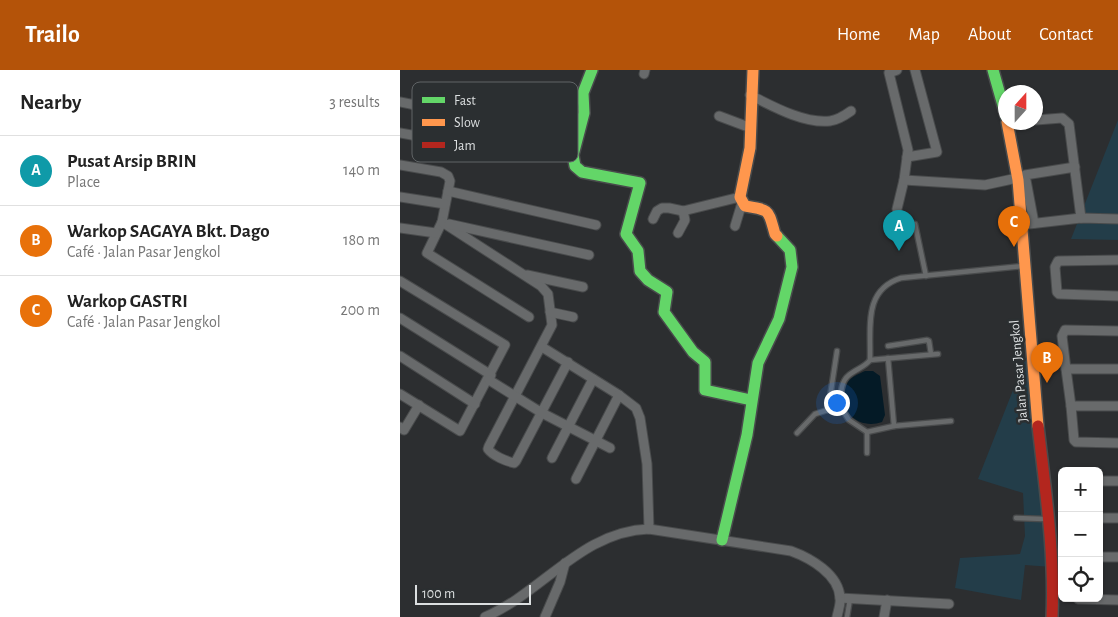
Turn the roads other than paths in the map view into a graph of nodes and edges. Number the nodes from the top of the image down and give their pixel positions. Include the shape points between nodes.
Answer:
1 (592, 70) edge
2 (753, 70) edge
3 (896, 70) edge
4 (915, 70) edge
5 (993, 70) edge
6 (998, 88) edge
7 (750, 95) junction
8 (851, 111) dead end
9 (578, 112) edge
10 (584, 113) junction
11 (719, 116) dead end
12 (1043, 119) edge
13 (751, 128) junction
14 (1008, 130) edge
15 (578, 136) edge
16 (907, 157) junction
17 (574, 162) edge
18 (400, 165) edge
19 (1075, 167) junction
20 (1017, 178) junction
21 (904, 180) junction
22 (448, 191) junction
23 (400, 197) edge
24 (741, 200) junction
25 (445, 204) junction
26 (897, 208) dead end
27 (683, 211) junction
28 (1081, 218) junction
29 (652, 219) dead end
30 (1118, 219) edge
31 (442, 222) junction
32 (915, 224) dead end
33 (1034, 224) junction
34 (596, 225) dead end
35 (1021, 225) junction
36 (735, 226) dead end
37 (400, 228) edge
38 (436, 233) junction
39 (678, 233) dead end
40 (589, 255) dead end
41 (1118, 260) edge
42 (1024, 266) junction
43 (521, 273) junction
44 (926, 276) junction
45 (400, 281) edge
46 (583, 287) dead end
47 (1118, 296) edge
48 (550, 312) junction
49 (529, 317) dead end
50 (573, 317) dead end
51 (400, 318) edge
52 (1118, 331) edge
53 (542, 346) junction
54 (888, 346) dead end
55 (837, 351) dead end
56 (931, 354) junction
57 (938, 354) dead end
58 (400, 356) edge
59 (888, 358) junction
60 (870, 360) junction
61 (568, 362) junction
62 (1066, 369) junction
63 (1118, 369) edge
64 (490, 377) junction
65 (593, 379) junction
66 (400, 394) edge
67 (619, 395) junction
68 (514, 397) junction
69 (751, 400) junction
70 (475, 404) junction
71 (419, 405) junction
72 (840, 406) junction
73 (1071, 406) junction
74 (1118, 406) edge
75 (828, 410) junction
76 (542, 413) junction
77 (951, 421) dead end
78 (894, 426) junction
79 (400, 427) edge
80 (568, 427) junction
81 (868, 432) junction
82 (797, 433) dead end
83 (596, 441) junction
84 (1118, 443) edge
85 (610, 448) dead end
86 (867, 453) dead end
87 (552, 458) dead end
88 (576, 479) dead end
89 (1103, 481) edge
90 (1118, 481) edge
91 (1016, 518) dead end
92 (1103, 518) edge
93 (1118, 518) edge
94 (1048, 520) junction
95 (649, 529) junction
96 (722, 540) junction
97 (1103, 557) edge
98 (1118, 557) edge
99 (565, 563) junction
100 (845, 598) junction
101 (1103, 599) edge
102 (886, 600) junction
103 (1118, 600) edge
104 (949, 604) dead end
105 (485, 617) edge
106 (545, 617) edge
107 (837, 617) edge
108 (847, 617) edge
109 (884, 617) edge
110 (1052, 617) edge

1 - 10 street via 583,93
2 - 7 street
3 - 16 street via 888,73 907,144
4 - 16 street via 937,152
5 - 6 street
7 - 8 street via 789,113 818,121 836,120
7 - 13 street
9 - 10 street
10 - 15 street
11 - 13 street
12 - 19 street via 1067,120
13 - 24 street
14 - 20 street, Jalan Pasar Jengkol
16 - 21 street
17 - 69 street via 582,172 640,183 626,234 638,251 640,271 667,292 664,312 693,352 705,362 705,390
18 - 22 street via 441,172 450,181
19 - 28 street
19 - 33 street via 1025,175
20 - 21 street via 985,185
20 - 35 street, Jalan Pasar Jengkol
21 - 26 street
22 - 25 street
22 - 34 street
23 - 25 street
24 - 27 street
24 - 36 street
24 - 69 street via 751,208 764,209 769,213 775,234 790,250 792,267 779,319 758,363
25 - 31 street
27 - 29 street via 662,208
27 - 39 street via 685,220
28 - 30 street
28 - 33 street
31 - 38 street
31 - 40 street
31 - 43 street
32 - 44 lane
33 - 35 street
35 - 42 street, Jalan Pasar Jengkol
37 - 38 street
38 - 49 street via 427,253
41 - 47 street via 1058,261 1055,267 1059,294
42 - 44 lane
42 - 94 street, Jalan Pasar Jengkol
43 - 46 street
43 - 48 street via 548,294
44 - 60 lane via 892,280 877,293 872,302
45 - 64 street via 505,345
48 - 50 street
48 - 53 street via 552,325
51 - 64 street
52 - 62 street via 1065,330 1062,336
53 - 61 street
53 - 68 street
54 - 56 lane via 927,340
55 - 75 lane
56 - 57 lane
56 - 59 lane
58 - 70 street
59 - 60 lane
59 - 78 lane
60 - 72 lane via 844,380
61 - 65 street
61 - 76 street
62 - 63 street
62 - 73 street
64 - 68 street
64 - 70 street
65 - 67 street
65 - 80 street
66 - 71 street
67 - 83 street
67 - 95 street via 636,408 640,418 647,464
68 - 76 street
68 - 76 street via 489,446 491,452 514,463
69 - 96 street via 747,435
70 - 71 street via 460,431
71 - 79 street via 404,430
72 - 75 lane
72 - 81 lane via 850,420
73 - 74 street
73 - 84 street via 1076,442
75 - 82 lane via 815,414
76 - 80 street
77 - 78 lane
78 - 81 lane
80 - 83 street
80 - 87 street
81 - 86 lane
83 - 85 street
83 - 88 street
89 - 90 street
91 - 94 lane
92 - 93 street
94 - 110 street, Jalan Pasar Jengkol
95 - 96 street
95 - 99 street via 616,535
96 - 100 street via 804,556 828,574
97 - 98 street
99 - 105 street via 505,607
99 - 106 street
100 - 102 street
100 - 107 street
100 - 108 lane
101 - 103 street
102 - 104 street
102 - 109 street

